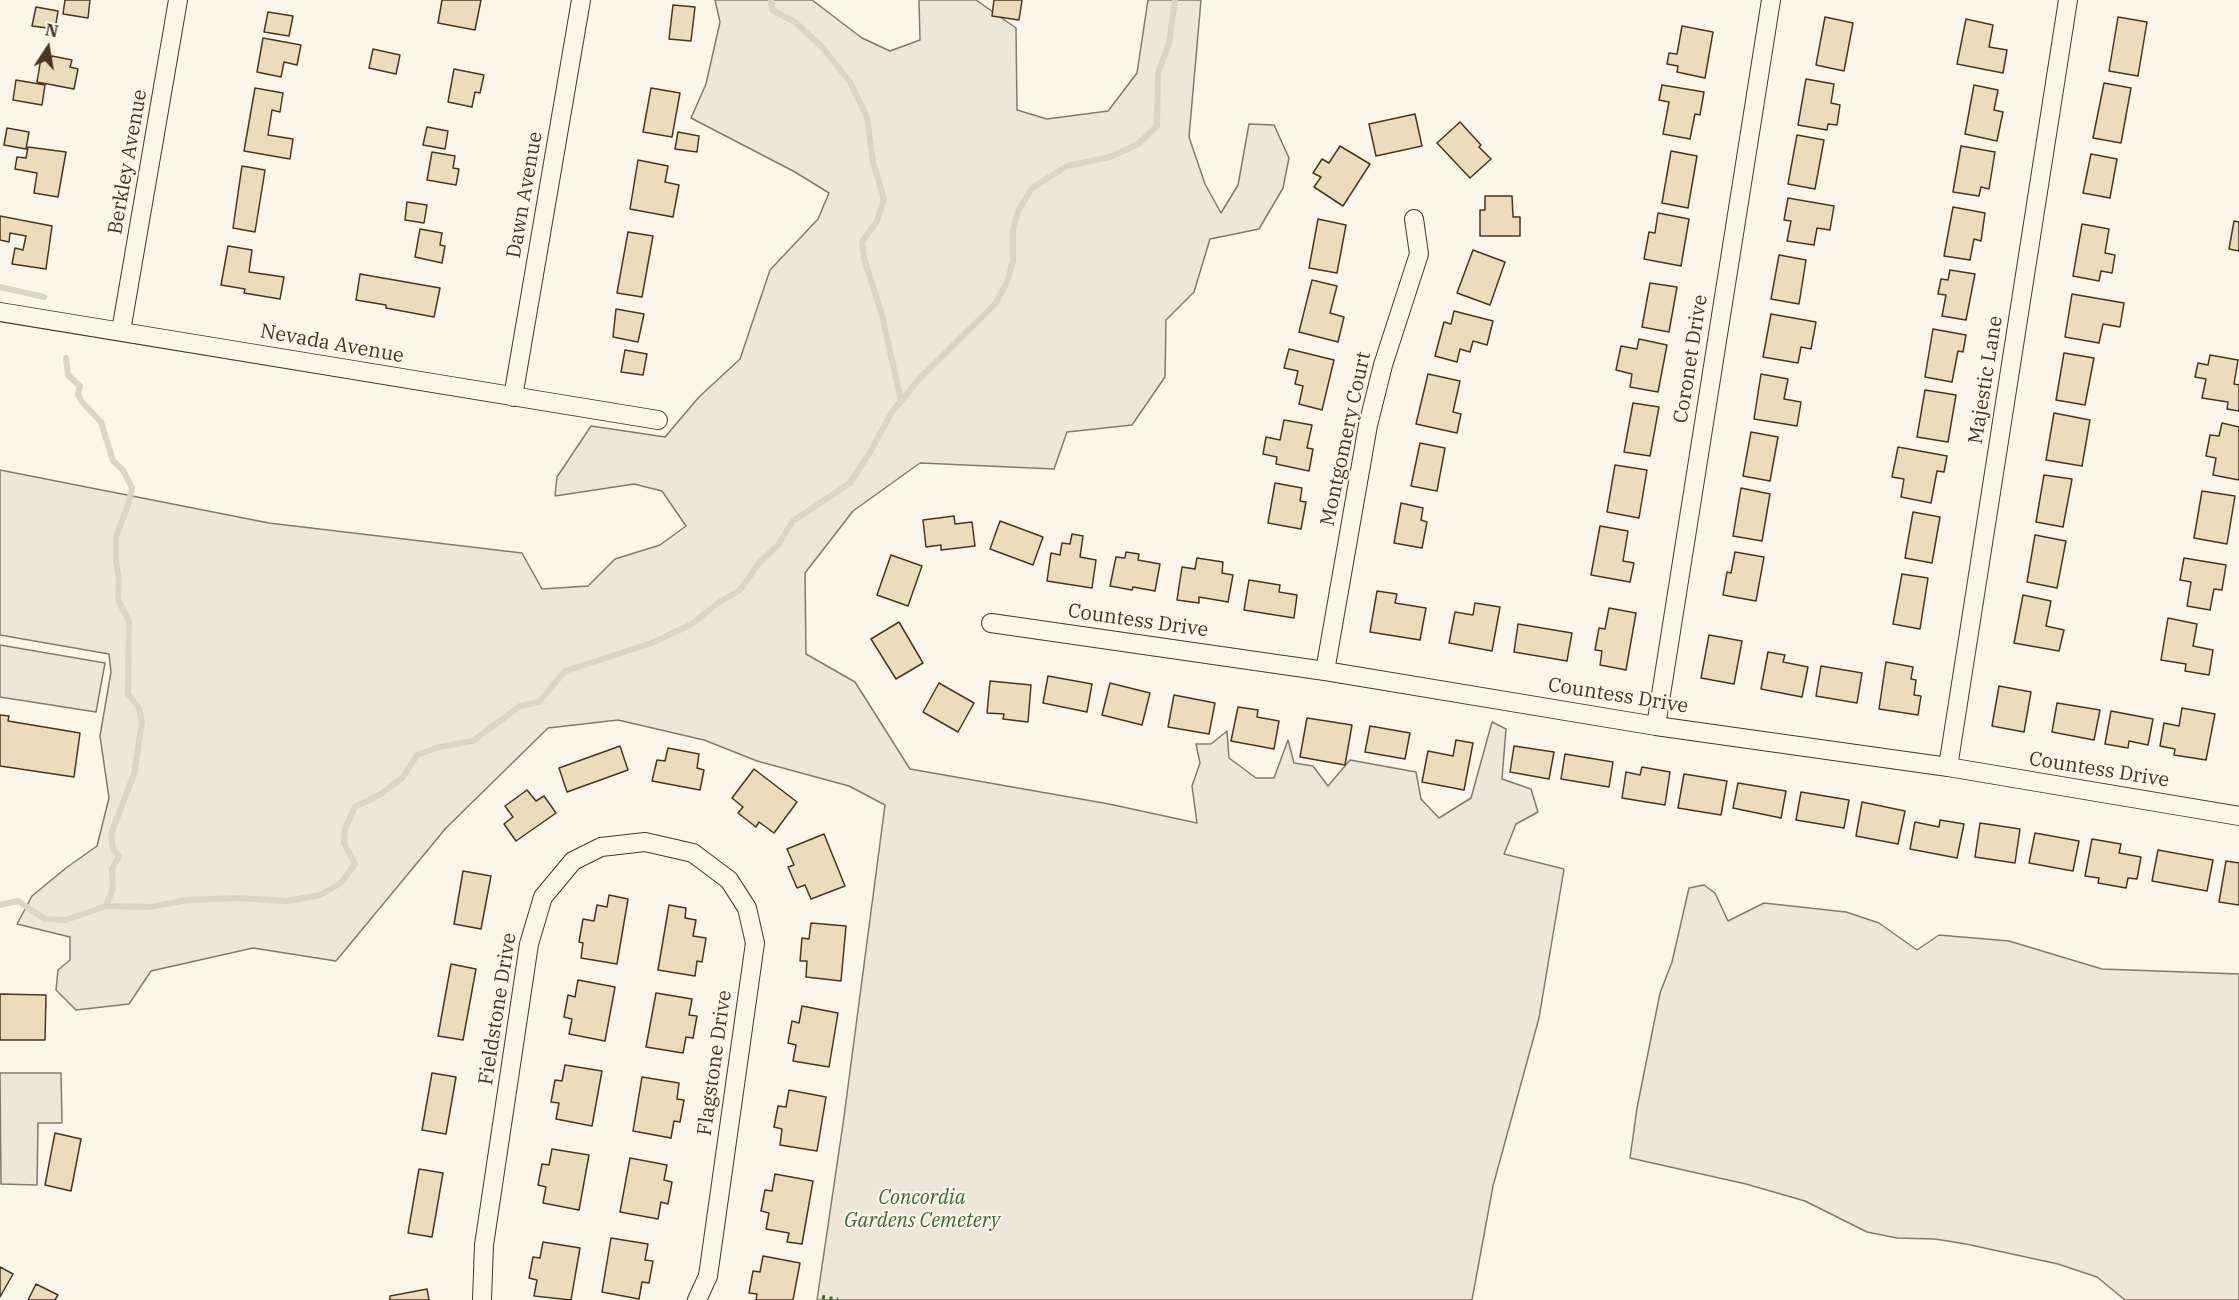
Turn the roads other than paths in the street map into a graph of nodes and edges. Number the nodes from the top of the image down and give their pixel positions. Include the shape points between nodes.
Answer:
1 (178, 0) edge
2 (581, 0) edge
3 (1771, 0) edge
4 (2068, 0) edge
5 (1414, 219) dead end
6 (0, 312) edge
7 (121, 331) junction
8 (513, 397) junction
9 (657, 420) dead end
10 (991, 623) dead end
11 (1325, 671) junction
12 (1656, 726) junction
13 (1948, 767) junction
14 (2239, 816) edge
15 (693, 854) joint
16 (482, 1300) edge
17 (697, 1300) edge

1 - 7 street, Berkley Avenue
2 - 8 street, Dawn Avenue
3 - 12 street, Coronet Drive
4 - 13 street, Majestic Lane
5 - 11 street, Montgomery Court via 1419,254 1368,425
6 - 7 street, Nevada Avenue
7 - 8 street, Nevada Avenue
8 - 9 street, Nevada Avenue
10 - 11 street, Countess Drive
11 - 12 street, Countess Drive
12 - 13 street, Countess Drive
13 - 14 street, Countess Drive
15 - 16 street, Fieldstone Drive via 645,842 602,847 573,861 543,897 527,956 484,1245
15 - 17 street, Flagstone Drive via 729,880 747,908 755,943 708,1276

